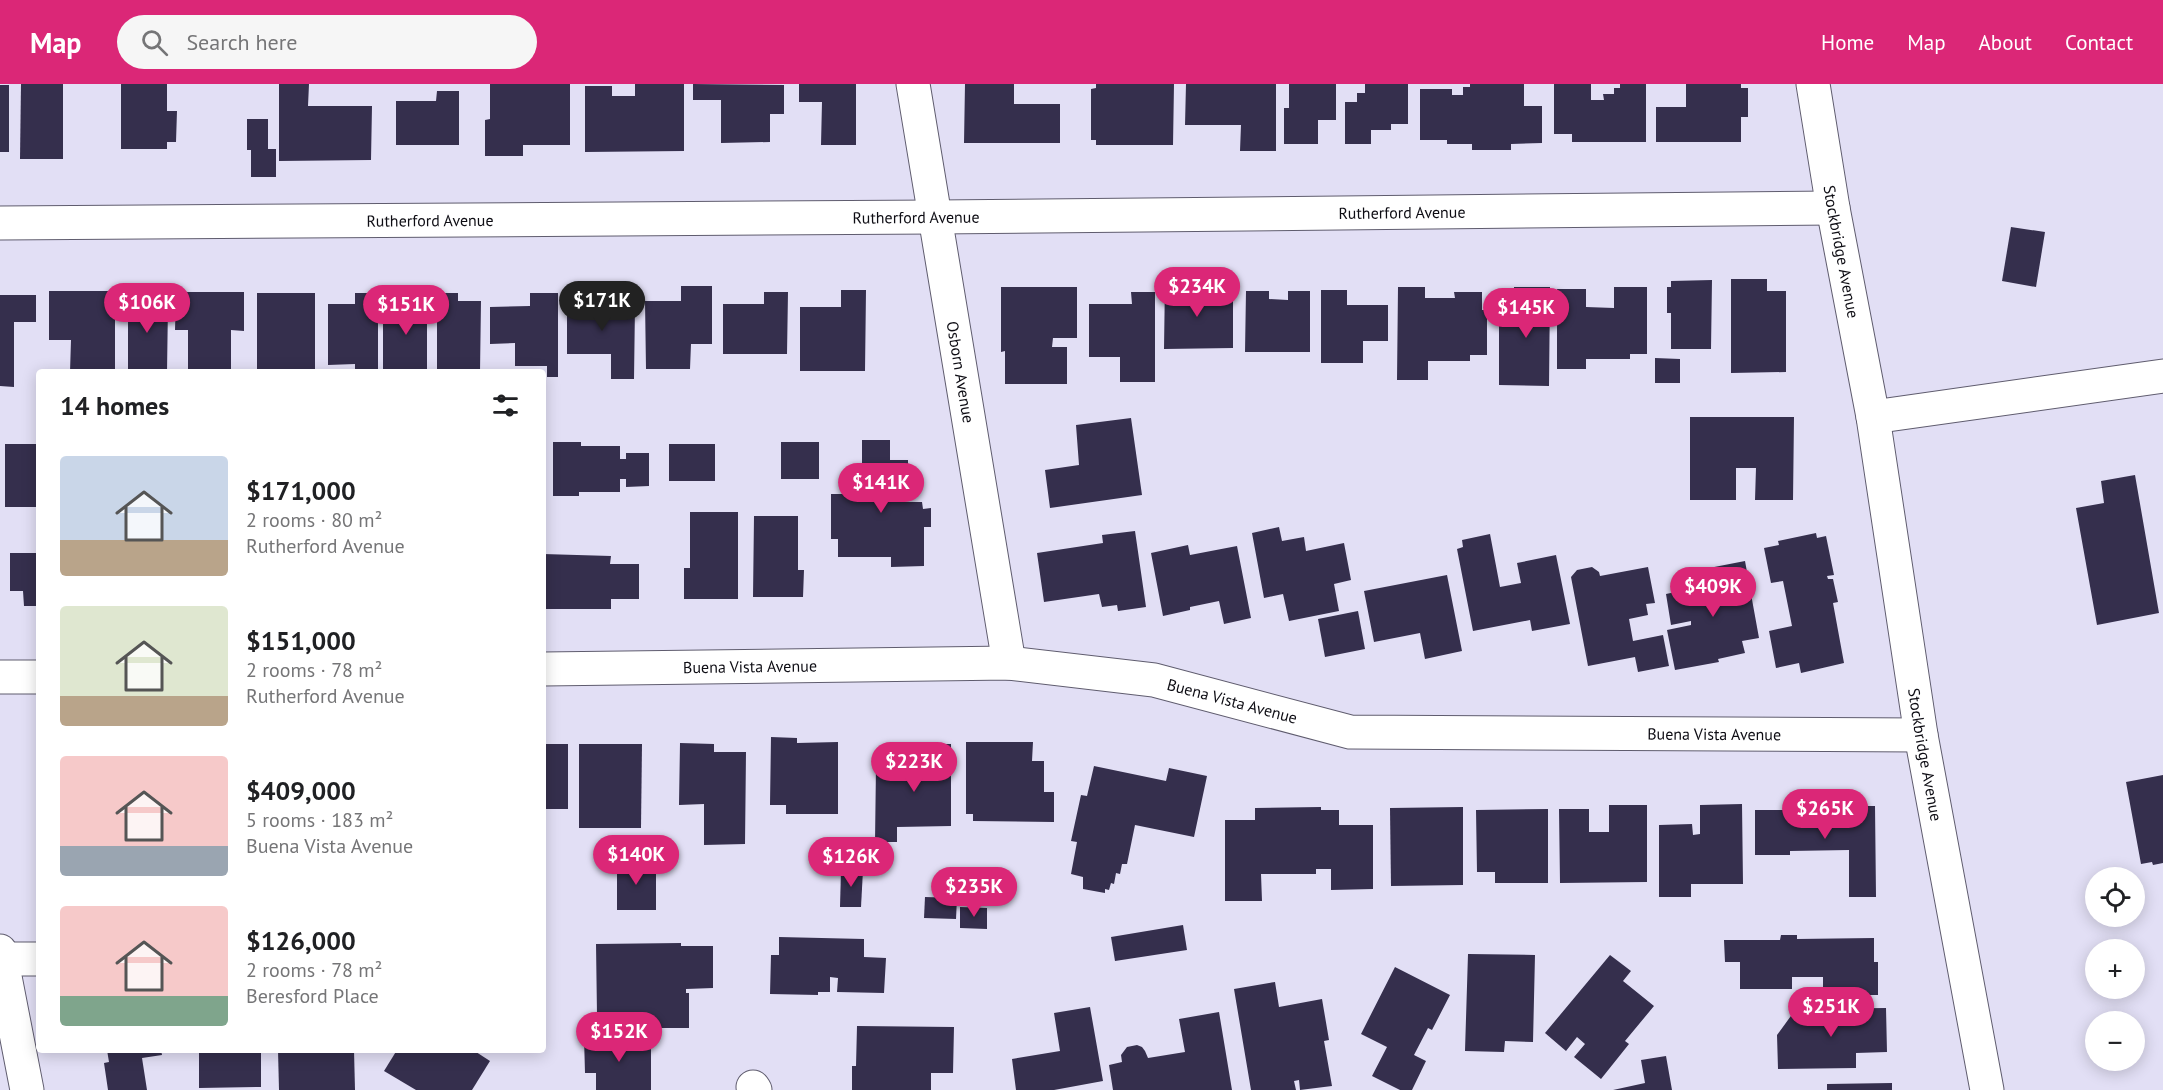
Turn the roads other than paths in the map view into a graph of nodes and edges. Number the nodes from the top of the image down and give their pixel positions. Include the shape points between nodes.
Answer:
1 (914, 84) edge
2 (1813, 84) edge
3 (1833, 208) junction
4 (936, 218) junction
5 (0, 224) edge
6 (2163, 376) edge
7 (1873, 417) junction
8 (1009, 663) junction
9 (546, 669) edge
10 (36, 676) edge
11 (0, 677) edge
12 (1921, 735) junction
13 (1, 955) edge
14 (36, 959) edge
15 (27, 1090) edge
16 (1987, 1090) edge

1 - 4 street, Osborn Avenue
2 - 3 street, Stockbridge Avenue
3 - 4 street, Rutherford Avenue
3 - 7 street, Stockbridge Avenue
4 - 5 street, Rutherford Avenue
4 - 8 street, Osborn Avenue
6 - 7 street
7 - 12 street, Stockbridge Avenue
8 - 9 street, Buena Vista Avenue
8 - 12 street, Buena Vista Avenue via 1154,680 1350,732
10 - 11 street
12 - 16 street, Stockbridge Avenue
13 - 14 street
13 - 15 street

